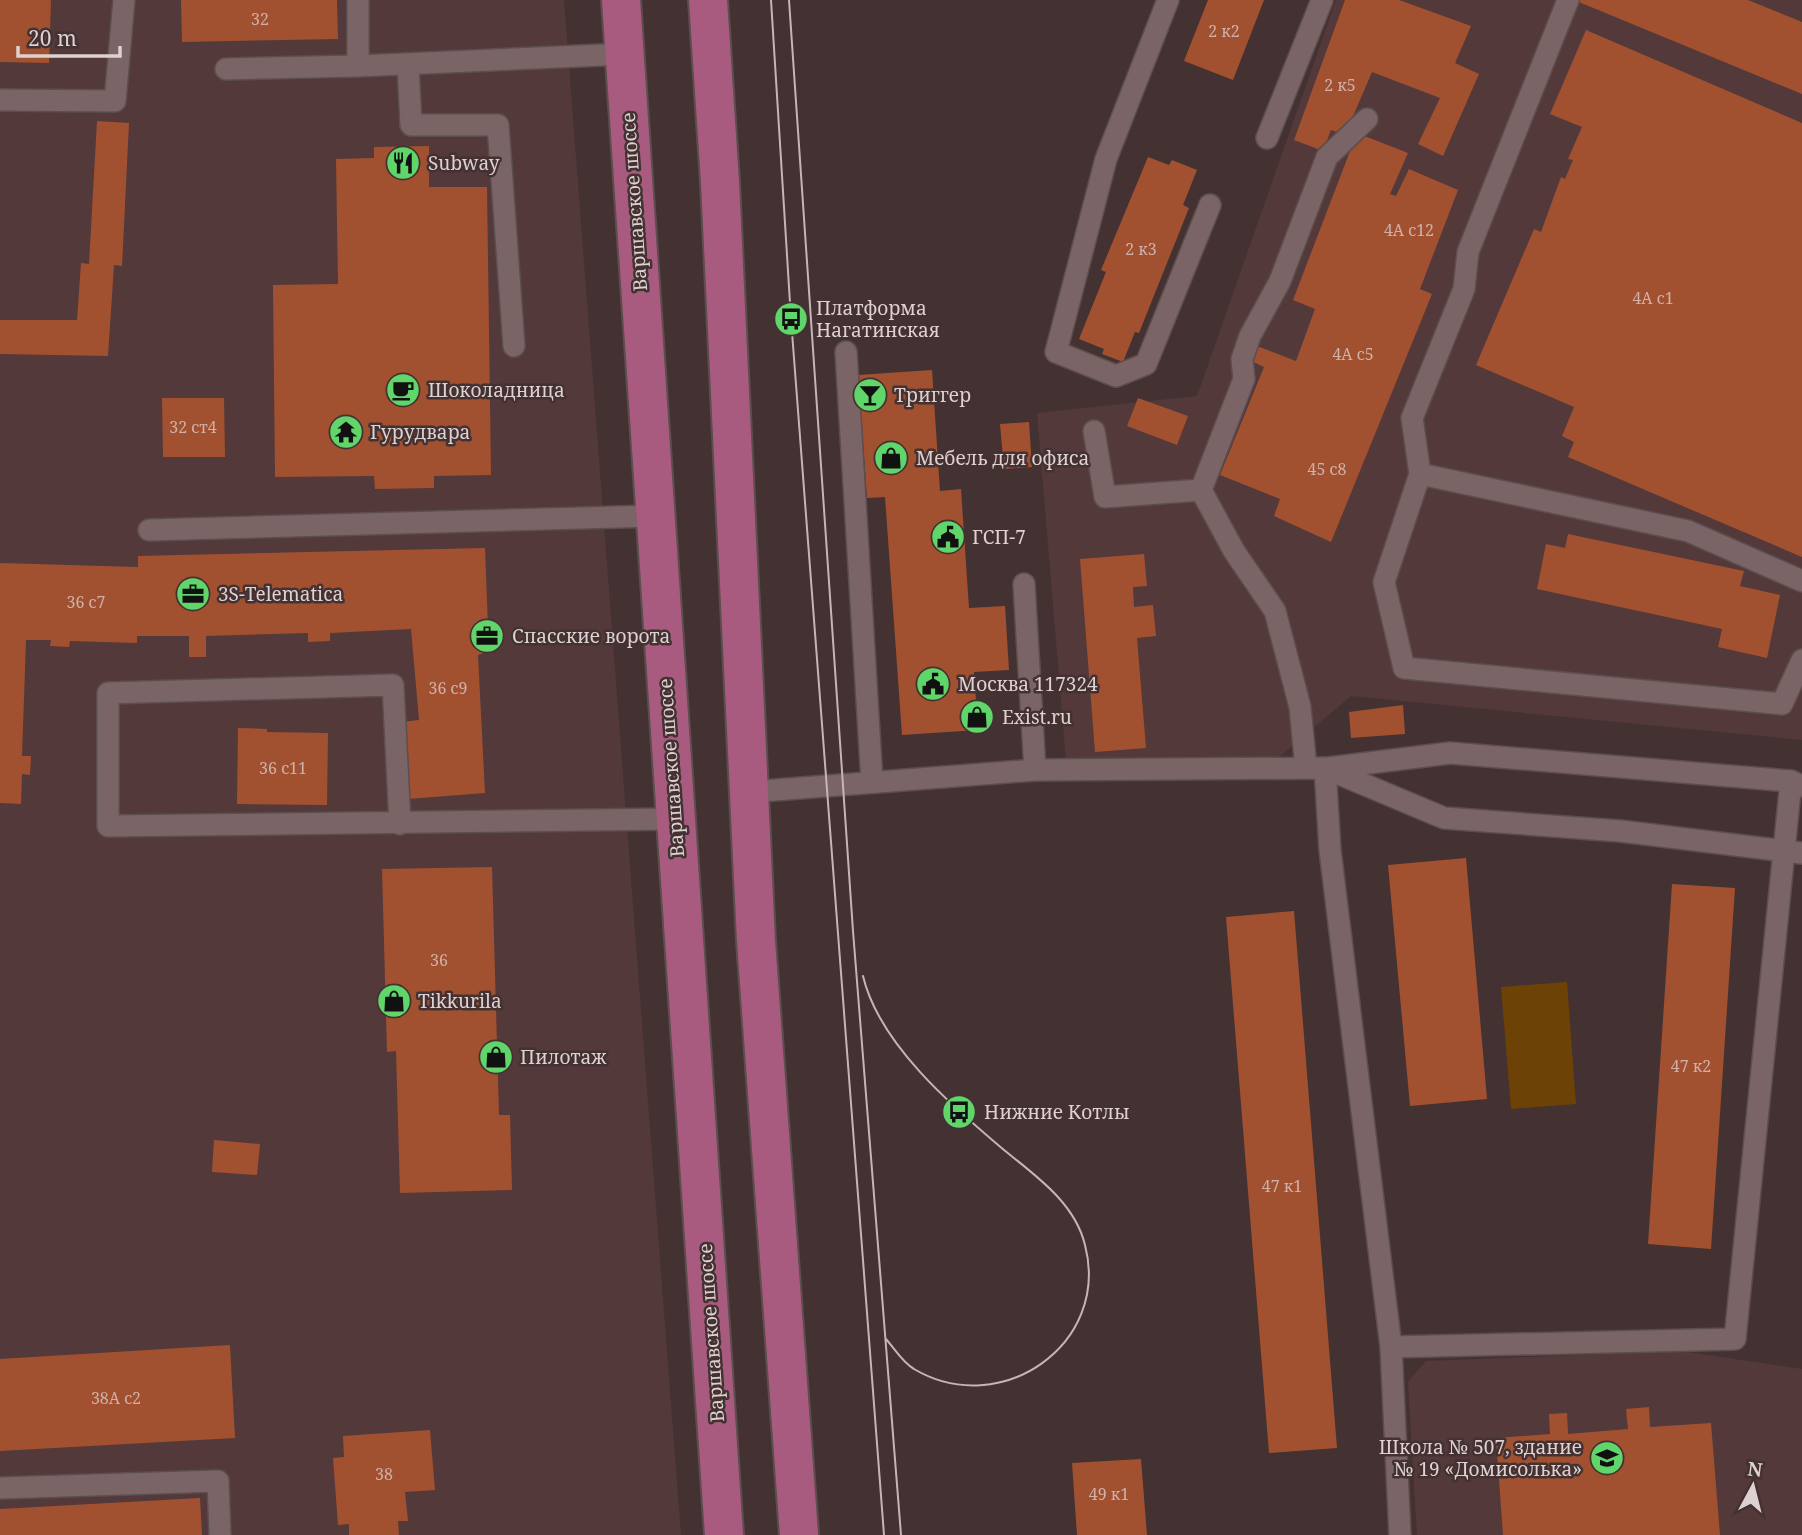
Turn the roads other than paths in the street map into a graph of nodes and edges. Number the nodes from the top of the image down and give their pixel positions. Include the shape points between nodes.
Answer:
1 (124, 0) edge
2 (358, 0) edge
3 (621, 0) edge
4 (708, 0) edge
5 (1168, 0) edge
6 (1322, 0) edge
7 (1568, 0) edge
8 (624, 54) junction
9 (408, 64) junction
10 (358, 66) junction
11 (226, 69) dead end
12 (0, 100) edge
13 (1367, 119) dead end
14 (1267, 138) dead end
15 (1210, 205) dead end
16 (514, 346) dead end
17 (846, 352) dead end
18 (1094, 431) dead end
19 (1420, 474) junction
20 (1201, 490) junction
21 (655, 516) junction
22 (149, 530) dead end
23 (1802, 581) edge
24 (1024, 583) dead end
25 (1802, 660) edge
26 (1315, 768) junction
27 (1035, 770) junction
28 (872, 782) junction
29 (1796, 783) edge
30 (750, 792) junction
31 (675, 819) junction
32 (400, 824) junction
33 (1793, 851) edge
34 (1391, 1347) junction
35 (0, 1488) edge
36 (219, 1535) edge
37 (724, 1535) edge
38 (799, 1535) edge
39 (1400, 1535) edge

1 - 12 lane via 116,102
2 - 10 lane
3 - 8 main road, Варшавское шоссе
4 - 30 main road
5 - 15 lane via 1106,159 1056,352 1116,376 1146,364
6 - 14 lane
7 - 19 lane via 1468,252 1464,289 1412,418
8 - 9 lane
8 - 21 main road, Варшавское шоссе
9 - 10 lane
9 - 16 lane via 411,125 498,125
10 - 11 lane
13 - 20 lane via 1327,157 1280,281 1242,359 1244,379
17 - 28 lane
18 - 20 lane via 1105,497
19 - 23 lane via 1688,531
19 - 25 lane via 1384,582 1404,667 1782,704
20 - 26 lane via 1234,551 1275,611
21 - 22 lane
21 - 31 main road, Варшавское шоссе
24 - 27 lane
26 - 27 lane
26 - 29 lane via 1450,754
26 - 33 lane via 1444,818 1619,831
26 - 34 lane via 1330,850
27 - 28 lane
28 - 30 lane
29 - 33 lane
30 - 38 main road via 773,1203
31 - 32 lane
31 - 37 main road, Варшавское шоссе
32 - 32 lane via 393,685 108,693 108,826
33 - 34 lane via 1735,1339
34 - 39 lane
35 - 36 lane via 218,1481

